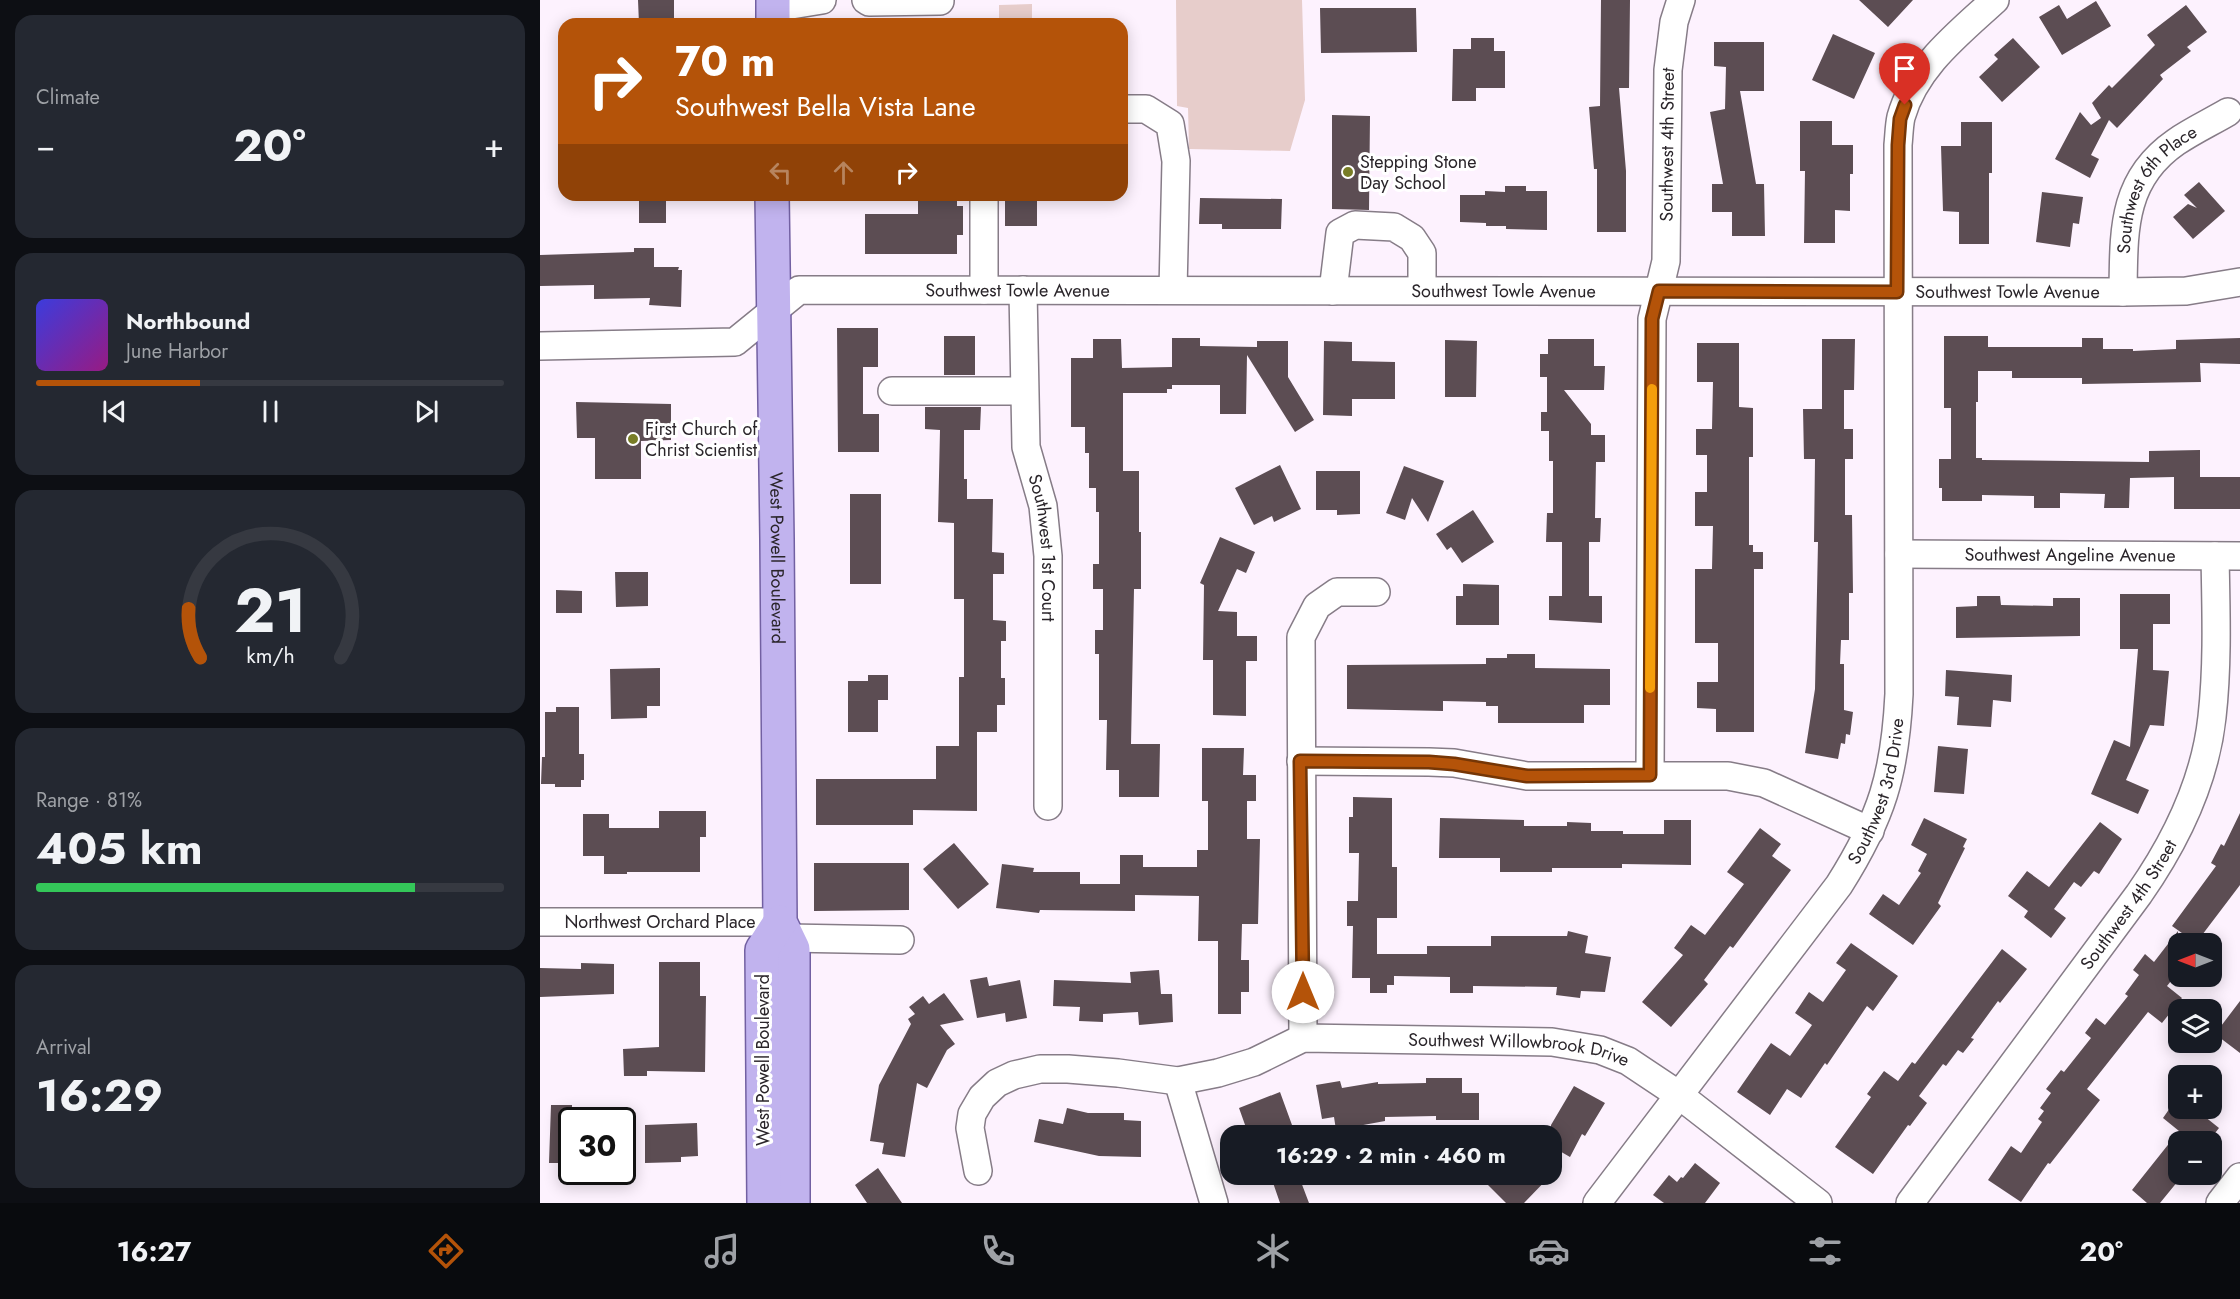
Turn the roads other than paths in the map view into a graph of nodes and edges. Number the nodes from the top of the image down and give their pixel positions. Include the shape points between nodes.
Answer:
1 (822, 0) edge
2 (866, 0) edge
3 (1681, 0) edge
4 (1995, 0) edge
5 (940, 1) edge
6 (773, 11) edge
7 (1128, 109) edge
8 (2228, 112) dead end
9 (772, 201) edge
10 (984, 201) edge
11 (2240, 282) edge
12 (984, 290) junction
13 (1023, 290) junction
14 (1173, 290) junction
15 (1422, 290) junction
16 (1333, 291) junction
17 (1659, 291) junction
18 (1897, 292) junction
19 (2123, 292) junction
20 (773, 311) junction
21 (540, 346) edge
22 (892, 391) dead end
23 (1024, 391) junction
24 (1899, 554) junction
25 (2228, 556) edge
26 (1376, 592) dead end
27 (1300, 761) junction
28 (1650, 775) junction
29 (1048, 806) dead end
30 (1870, 831) junction
31 (540, 922) edge
32 (784, 930) junction
33 (900, 940) dead end
34 (1303, 1038) junction
35 (1178, 1081) junction
36 (1679, 1095) junction
37 (978, 1171) dead end
38 (2240, 1177) edge
39 (764, 1203) edge
40 (793, 1203) edge
41 (1214, 1203) edge
42 (1597, 1203) edge
43 (1818, 1203) edge
44 (1910, 1203) edge
45 (2220, 1203) edge

1 - 6 street
2 - 5 street
3 - 17 street, Southwest 4th Street via 1668,70 1666,261
4 - 18 street, Southwest 3rd Drive via 1924,70 1900,119
7 - 14 street via 1146,109 1170,124 1176,161
8 - 19 street, Southwest 6th Place via 2175,142 2138,183 2125,225
9 - 20 main road, West Powell Boulevard
10 - 12 street
11 - 19 street, Southwest Towle Avenue via 2186,291
12 - 13 street, Southwest Towle Avenue
12 - 20 street, Southwest Towle Avenue via 799,290
13 - 14 street, Southwest Towle Avenue
13 - 23 street, Southwest 1st Court
14 - 16 street, Southwest Towle Avenue
15 - 16 street, Southwest Towle Avenue
15 - 16 street via 1422,254 1413,238 1394,227 1355,225 1340,233
15 - 17 street, Southwest Towle Avenue
17 - 18 street, Southwest Towle Avenue
17 - 28 street, Southwest 4th Street via 1652,319
18 - 19 street, Southwest Towle Avenue
18 - 24 street, Southwest 3rd Drive
20 - 21 street, Southwest Towle Avenue via 735,342
20 - 32 main road, West Powell Boulevard
22 - 23 street
23 - 29 street, Southwest 1st Court via 1026,447 1043,506 1048,556
24 - 25 street, Southwest Angeline Avenue
24 - 30 street, Southwest 3rd Drive via 1897,730 1888,785
25 - 44 street, Southwest 4th Street via 2212,718 2198,780 2169,847 2139,894
26 - 27 street via 1337,591 1317,606 1301,637
27 - 28 street via 1429,762 1527,776
27 - 34 street
28 - 30 street via 1728,776 1764,783
30 - 36 street, Southwest 3rd Drive via 1839,885
31 - 32 street, Northwest Orchard Place
32 - 33 street, Northwest Orchard Place
32 - 39 main road, West Powell Boulevard via 762,950
32 - 40 main road, West Powell Boulevard via 793,949
34 - 35 street, Southwest Willowbrook Drive via 1254,1062
34 - 36 street, Southwest Willowbrook Drive via 1578,1045 1628,1061
35 - 37 street, Southwest Willowbrook Drive via 1068,1069 1040,1069 1014,1075 997,1083 972,1114 970,1128
35 - 41 street
36 - 42 street, Southwest 3rd Drive
36 - 43 street, Southwest Willowbrook Drive
38 - 45 street

